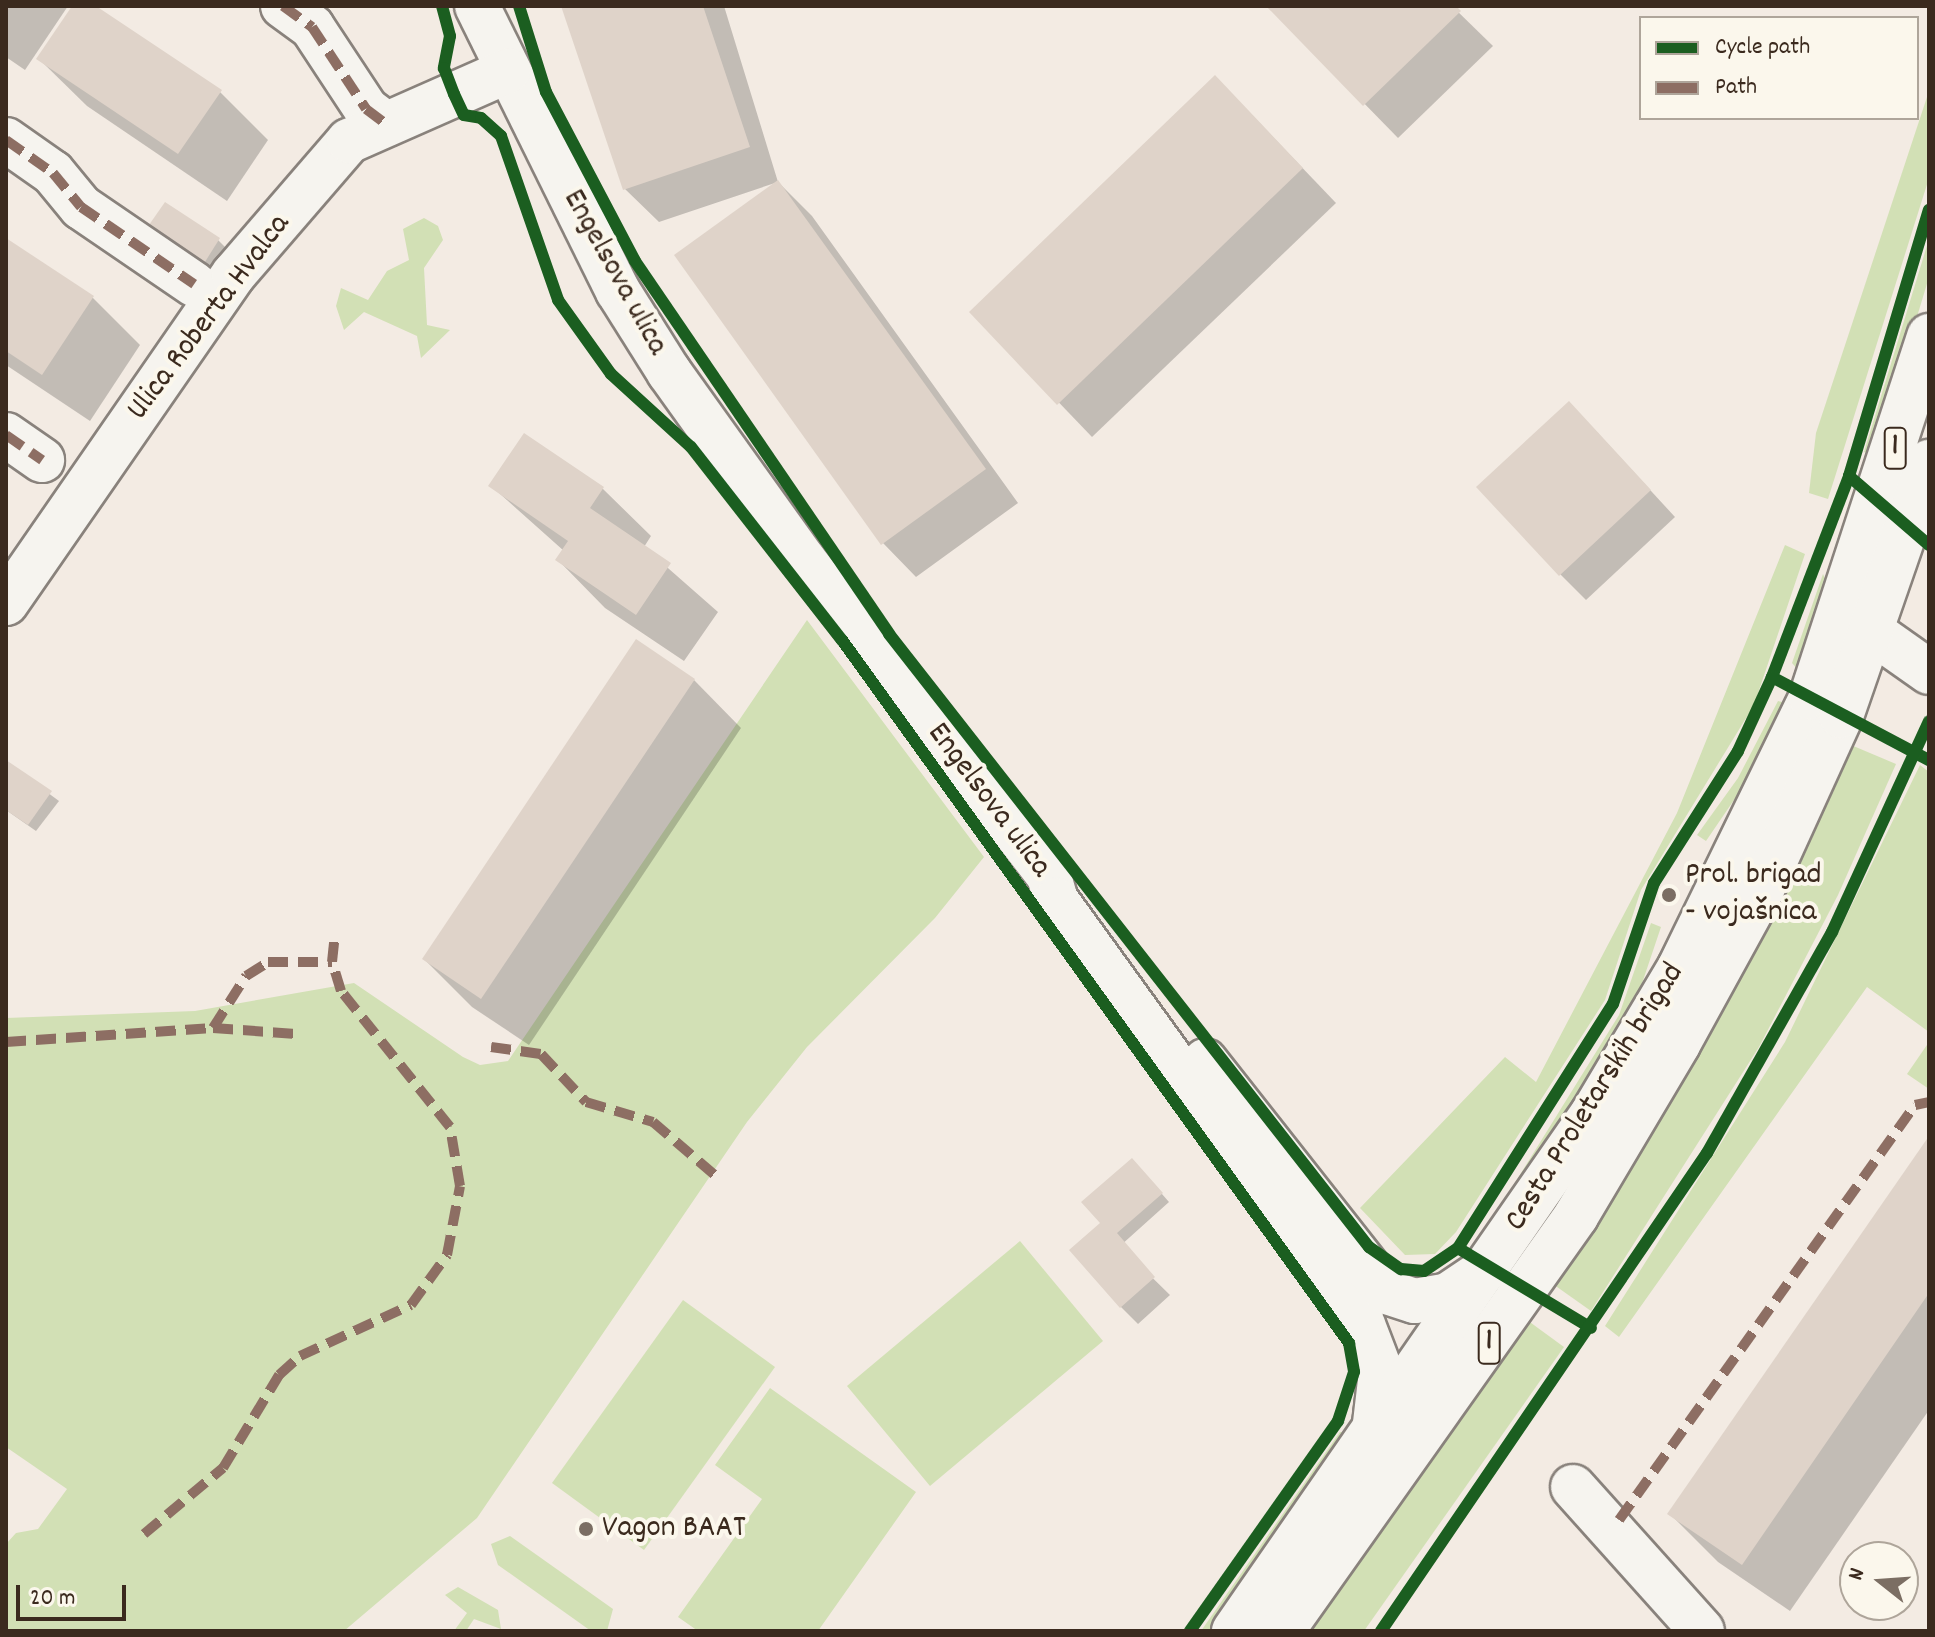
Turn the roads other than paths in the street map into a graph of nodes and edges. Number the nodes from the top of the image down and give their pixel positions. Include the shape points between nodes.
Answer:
1 (283, 6) edge
2 (477, 6) edge
3 (508, 71) junction
4 (386, 124) junction
5 (6, 140) edge
6 (194, 284) dead end
7 (1929, 336) edge
8 (6, 435) edge
9 (42, 460) dead end
10 (1929, 462) edge
11 (6, 603) edge
12 (1858, 622) junction
13 (1929, 672) edge
14 (1049, 876) junction
15 (1488, 1268) junction
16 (1374, 1432) junction
17 (1573, 1487) dead end
18 (1234, 1631) edge
19 (1282, 1631) edge
20 (1702, 1631) edge

1 - 4 street via 312,27 366,109
2 - 3 street, Engelsova ulica
3 - 4 street, Ulica Roberta Hvalca
3 - 14 street, Engelsova ulica via 618,291 669,372 803,559
4 - 11 street, Ulica Roberta Hvalca via 349,141 234,274
5 - 6 street via 53,173 81,207
7 - 12 street, Cesta Proletarskih brigad / 1
8 - 9 street
10 - 12 street, Cesta Proletarskih brigad / 1
12 - 13 street
12 - 15 street, Cesta Proletarskih brigad / 1 via 1798,726 1680,967
12 - 19 street, Cesta Proletarskih brigad / 1 via 1758,898 1630,1129 1477,1361
14 - 15 street via 1071,892 1387,1292 1415,1301 1448,1295
14 - 16 street, Engelsova ulica via 1056,900 1363,1325 1381,1372
15 - 16 street, Cesta Proletarskih brigad / 1
16 - 18 street, Cesta Proletarskih brigad / 1
17 - 20 street

